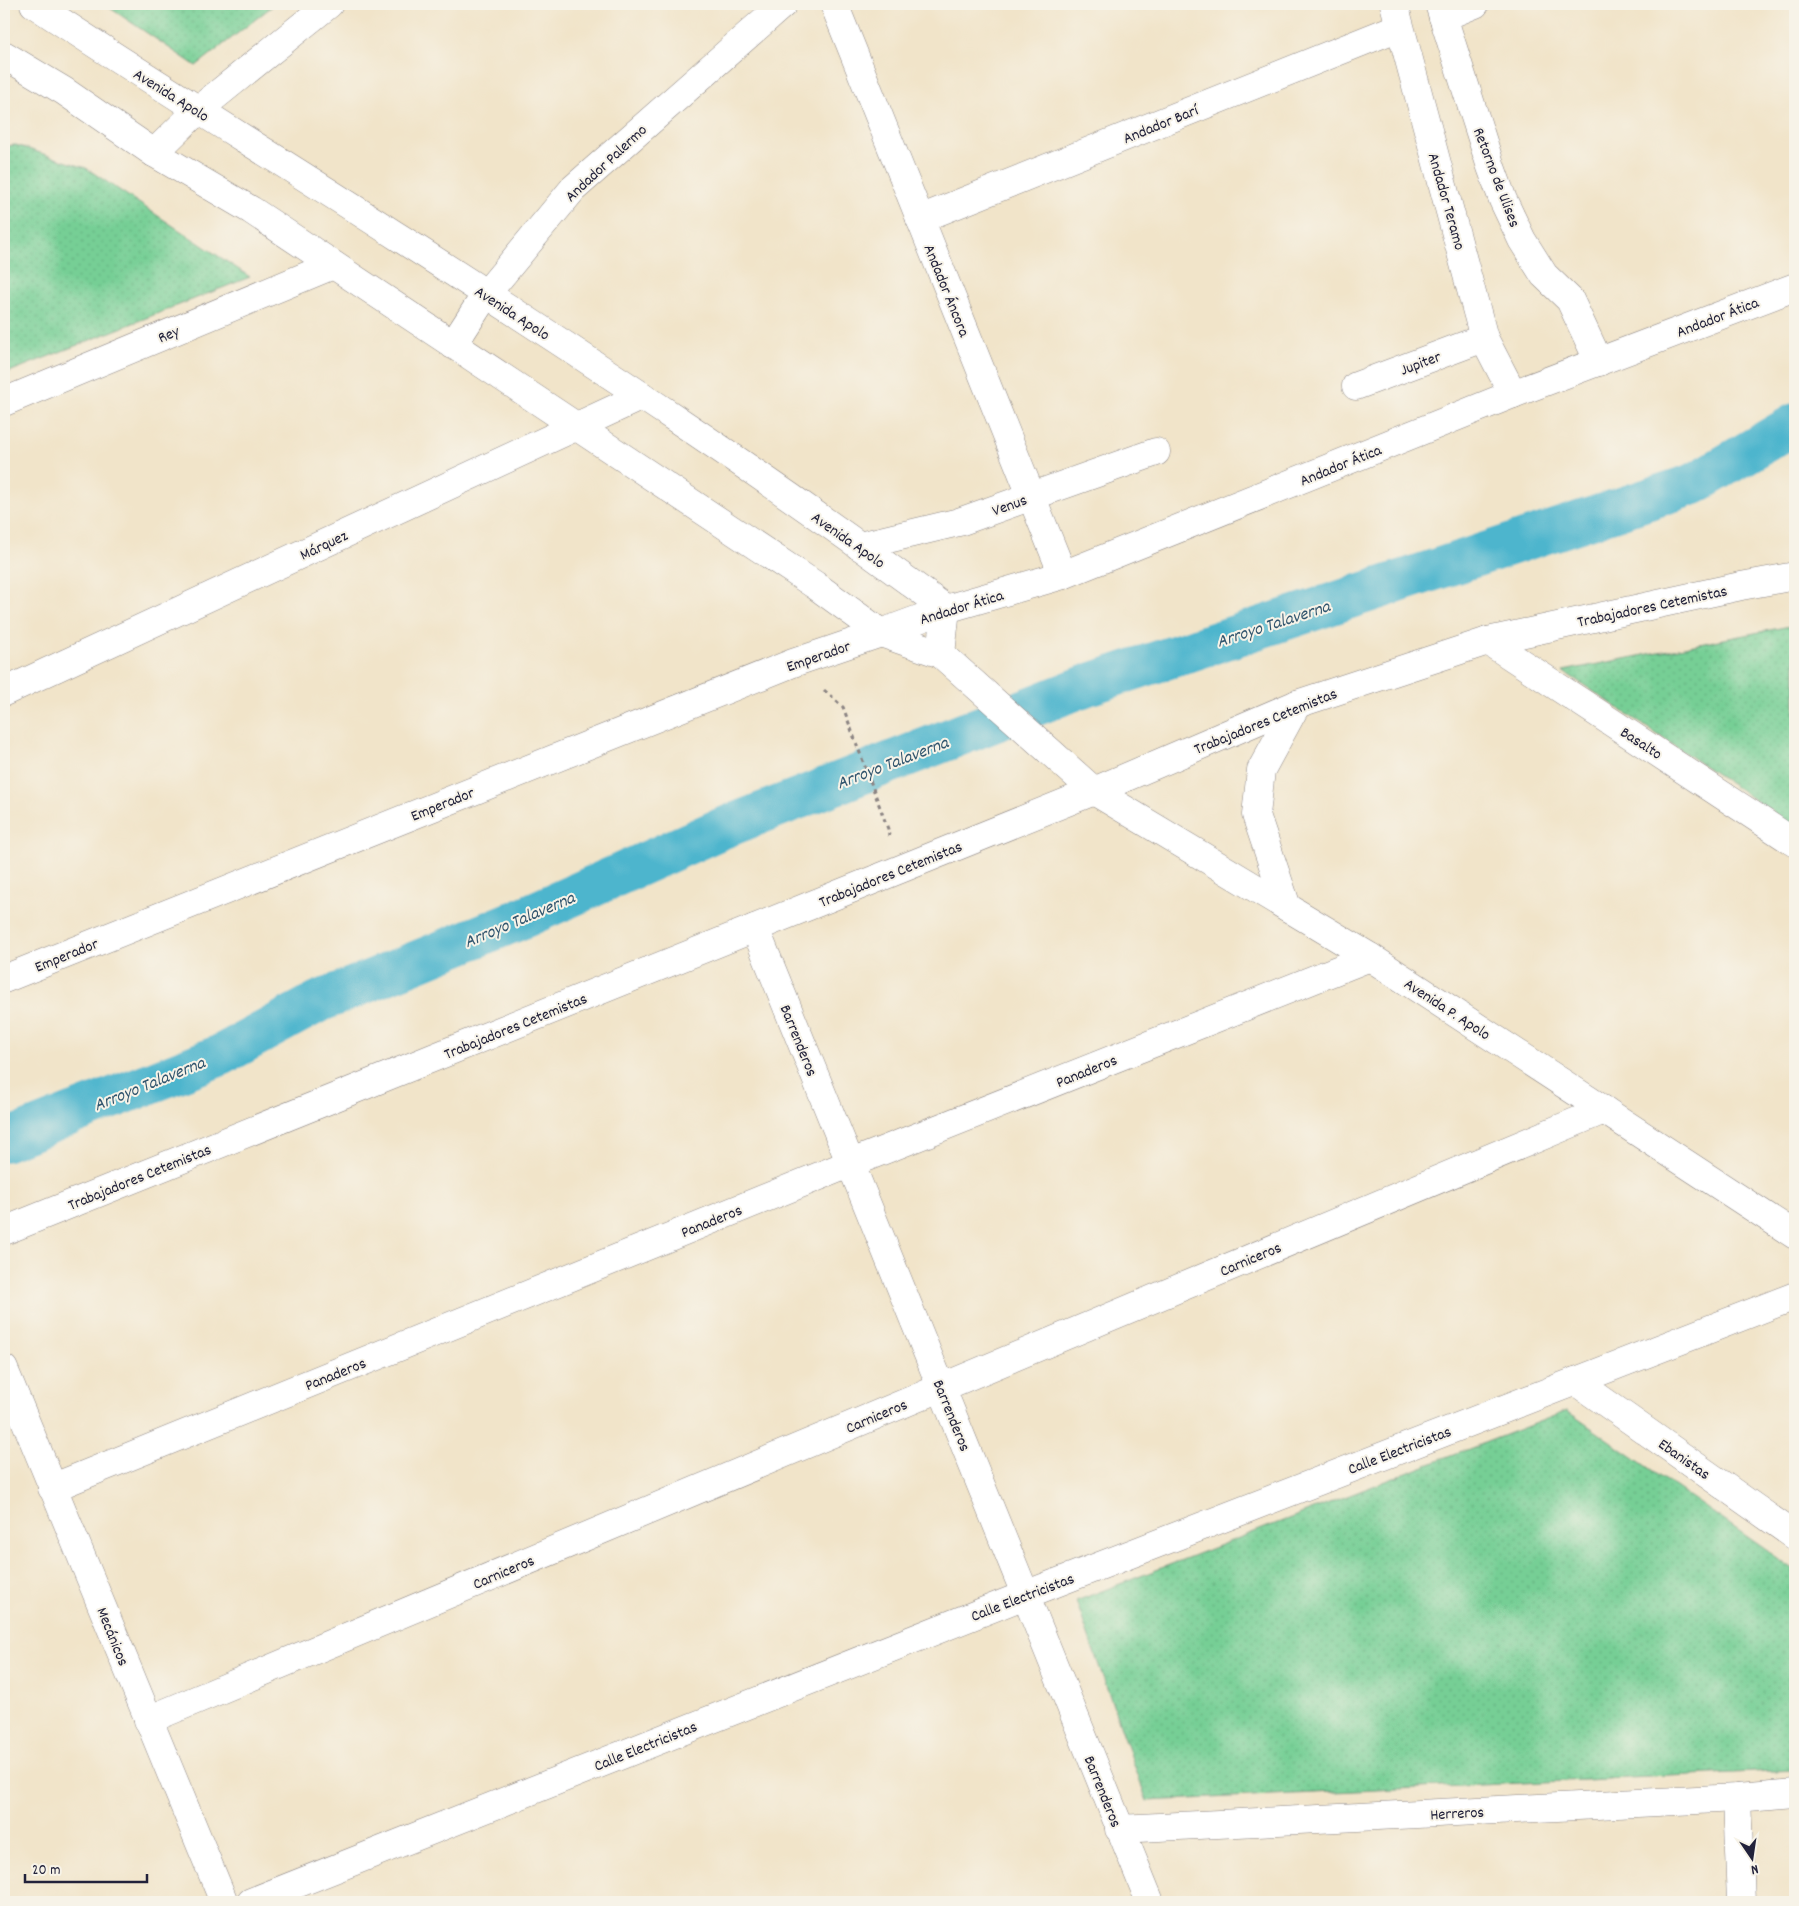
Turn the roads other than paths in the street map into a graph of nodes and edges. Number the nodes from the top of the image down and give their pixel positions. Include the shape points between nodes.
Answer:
1 (34, 4) edge
2 (329, 4) edge
3 (783, 4) edge
4 (834, 4) edge
5 (1475, 4) edge
6 (1441, 10) edge
7 (1396, 16) edge
8 (4, 55) edge
9 (198, 110) junction
10 (154, 153) junction
11 (920, 219) junction
12 (332, 265) junction
13 (1795, 287) edge
14 (486, 294) junction
15 (1484, 338) junction
16 (453, 345) junction
17 (1599, 362) junction
18 (1356, 386) dead end
19 (1513, 394) junction
20 (642, 396) junction
21 (4, 402) edge
22 (576, 426) junction
23 (1156, 452) dead end
24 (1031, 496) junction
25 (860, 546) junction
26 (1063, 575) junction
27 (1795, 576) edge
28 (946, 609) junction
29 (881, 633) junction
30 (1488, 642) junction
31 (950, 662) junction
32 (4, 692) edge
33 (1297, 704) junction
34 (1094, 791) junction
35 (1795, 844) edge
36 (1287, 907) junction
37 (755, 928) junction
38 (1370, 957) junction
39 (4, 979) edge
40 (1604, 1110) junction
41 (850, 1164) junction
42 (4, 1231) edge
43 (1795, 1235) edge
44 (1795, 1296) edge
45 (4, 1369) edge
46 (1575, 1381) junction
47 (942, 1388) junction
48 (52, 1488) junction
49 (1795, 1536) edge
50 (1024, 1594) junction
51 (148, 1720) junction
52 (1795, 1793) edge
53 (1737, 1798) junction
54 (1119, 1829) junction
55 (224, 1902) edge
56 (251, 1902) edge
57 (1150, 1902) edge
58 (1742, 1902) edge

1 - 9 street, Avenida Apolo
2 - 9 street
3 - 14 street, Andador Palermo via 573,189
4 - 11 street, Andador Áncora
5 - 6 street
6 - 17 street, Retorno de Ulises via 1503,200 1522,240 1544,275 1570,300
7 - 11 street, Andador Barí
7 - 15 street, Andador Teramo
8 - 10 street via 64,91
9 - 10 street
9 - 14 street, Avenida Apolo
10 - 12 street via 250,210
11 - 24 street, Andador Áncora
12 - 16 street
12 - 21 street, Rey
13 - 17 street, Andador Ática
14 - 16 street, Andador Palermo
14 - 20 street, Avenida Apolo
15 - 18 street, Jupiter
15 - 19 street, Andador Teramo
16 - 22 street
17 - 19 street, Andador Ática
19 - 26 street, Andador Ática
20 - 22 street, Márquez
20 - 25 street, Avenida Apolo
22 - 29 street via 815,585
22 - 32 street, Márquez
23 - 24 street, Venus
24 - 25 street, Venus via 959,522
24 - 26 street, Andador Áncora
25 - 28 street, Avenida Apolo
26 - 28 street, Andador Ática
27 - 30 street, Trabajadores Cetemistas
28 - 29 street, Andador Ática
28 - 31 street
29 - 31 street
29 - 39 street, Emperador via 775,670
30 - 33 street, Trabajadores Cetemistas
30 - 35 street, Basalto
31 - 34 street
33 - 34 street, Trabajadores Cetemistas
33 - 36 street via 1261,770 1256,815
34 - 36 street, Avenida P. Apolo
34 - 37 street, Trabajadores Cetemistas
36 - 38 street, Avenida P. Apolo
37 - 41 street, Barrenderos
37 - 42 street, Trabajadores Cetemistas
38 - 40 street, Avenida P. Apolo
38 - 41 street, Panaderos
40 - 43 street, Avenida P. Apolo
40 - 47 street, Carniceros
41 - 47 street, Barrenderos
41 - 48 street, Panaderos
44 - 46 street, Calle Electricistas
45 - 48 street, Mecánicos
46 - 49 street, Ebanistas
46 - 50 street, Calle Electricistas
47 - 50 street, Barrenderos
47 - 51 street, Carniceros
48 - 51 street, Mecánicos
50 - 54 street, Barrenderos
50 - 56 street, Calle Electricistas
51 - 55 street, Mecánicos
52 - 53 street, Herreros
53 - 54 street, Herreros
53 - 58 street
54 - 57 street, Barrenderos

